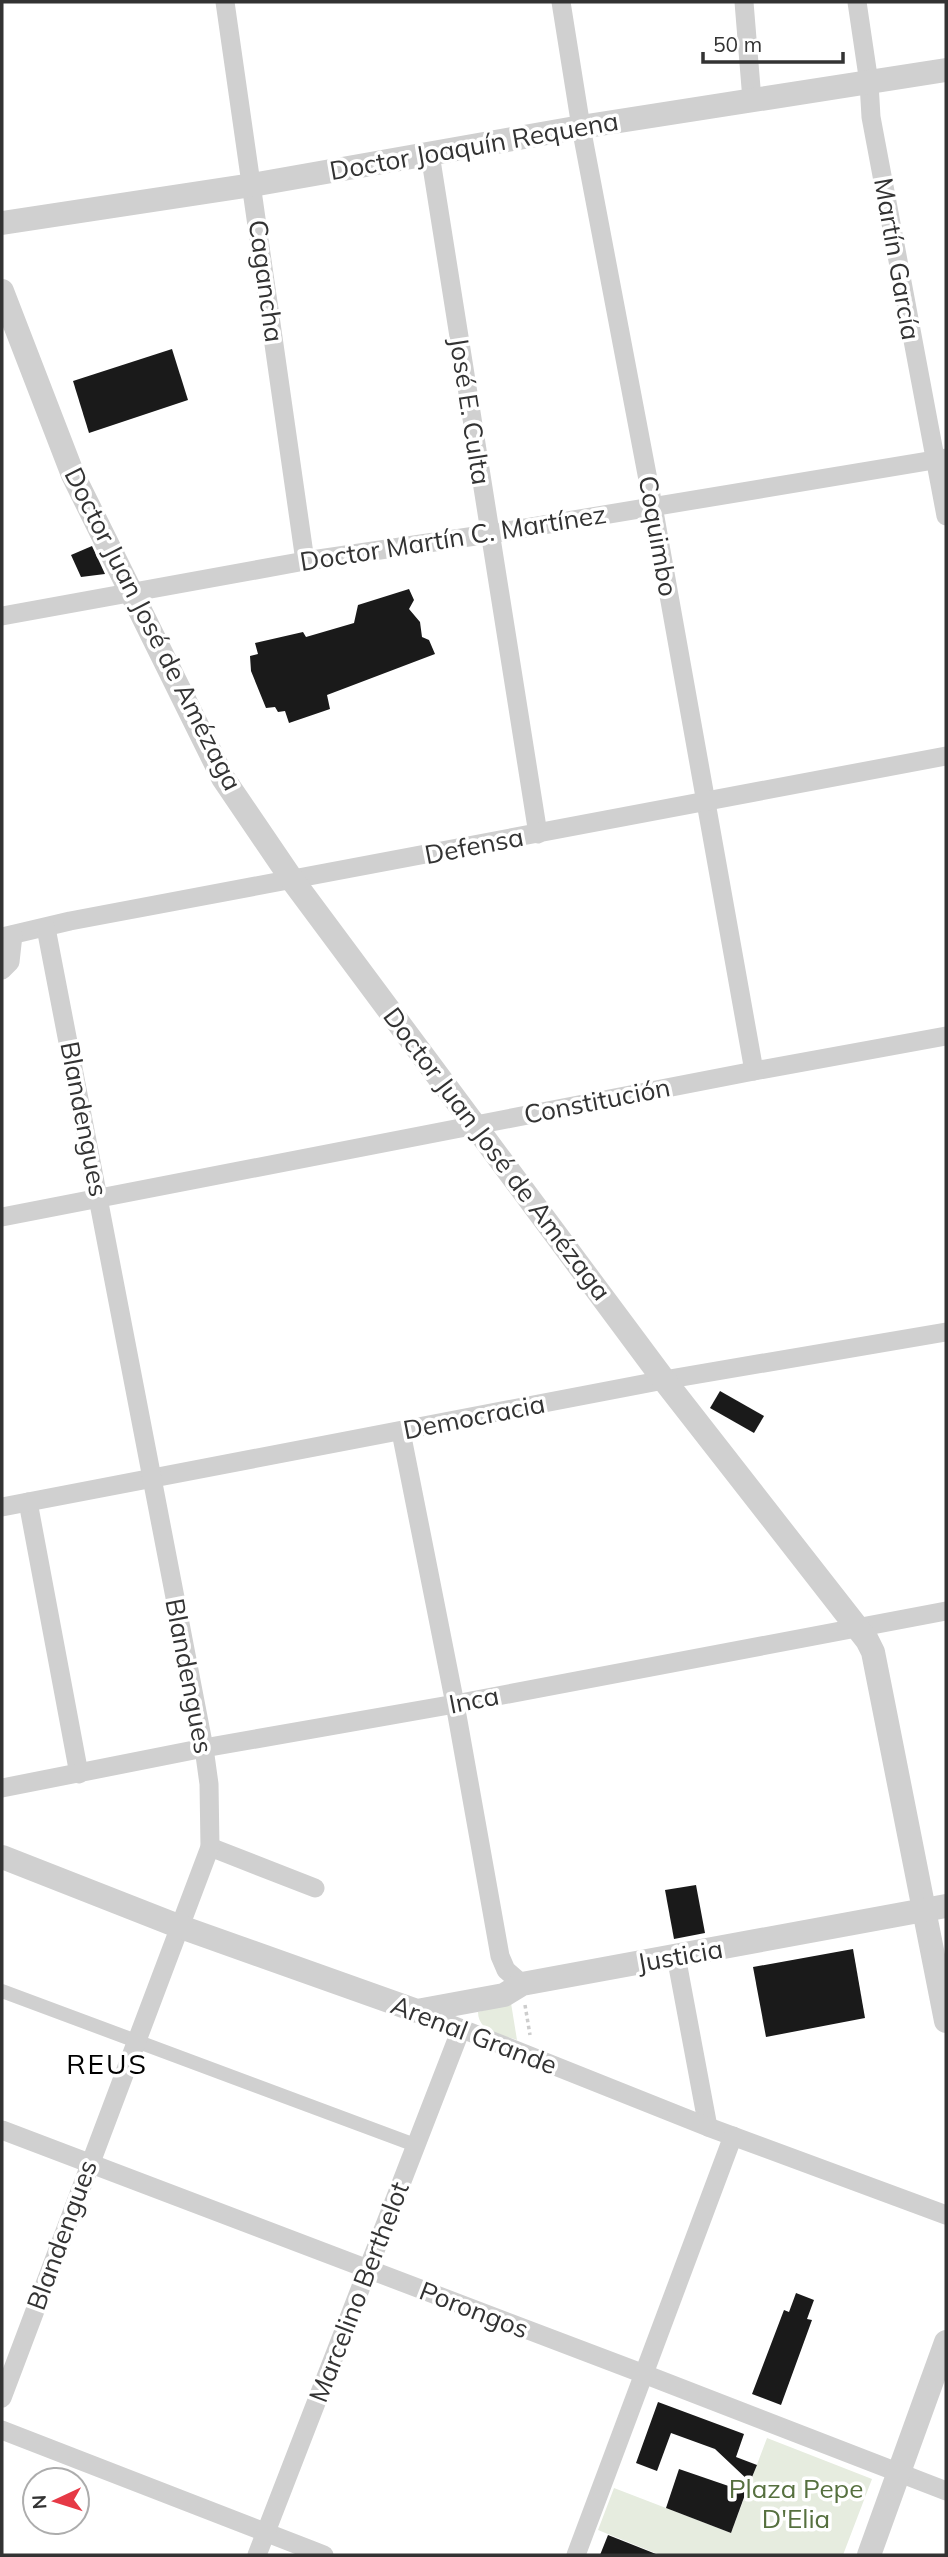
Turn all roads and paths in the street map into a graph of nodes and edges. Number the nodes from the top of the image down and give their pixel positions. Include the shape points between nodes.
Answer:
1 (225, 2) edge
2 (561, 2) edge
3 (744, 2) edge
4 (857, 2) edge
5 (946, 70) edge
6 (869, 83) junction
7 (752, 100) junction
8 (580, 127) junction
9 (430, 154) junction
10 (252, 185) junction
11 (2, 223) edge
12 (2, 291) edge
13 (941, 458) edge
14 (653, 506) junction
15 (946, 516) edge
16 (489, 534) junction
17 (305, 561) junction
18 (130, 592) junction
19 (2, 616) edge
20 (946, 756) edge
21 (707, 801) junction
22 (538, 834) junction
23 (293, 881) junction
24 (46, 928) junction
25 (7, 936) edge
26 (2, 970) edge
27 (946, 1036) edge
28 (754, 1071) junction
29 (476, 1125) junction
30 (99, 1196) junction
31 (2, 1217) edge
32 (946, 1332) edge
33 (664, 1380) junction
34 (401, 1432) junction
35 (151, 1479) junction
36 (28, 1502) junction
37 (2, 1507) edge
38 (946, 1611) edge
39 (859, 1627) junction
40 (455, 1704) junction
41 (204, 1748) junction
42 (79, 1774) junction
43 (2, 1788) edge
44 (210, 1847) junction
45 (2, 1857) edge
46 (315, 1888) dead end
47 (936, 1908) edge
48 (178, 1926) junction
49 (676, 1956) junction
50 (522, 1984) junction
51 (2, 1991) edge
52 (417, 2011) junction
53 (946, 2021) edge
54 (461, 2029) junction
55 (135, 2041) junction
56 (533, 2058) junction
57 (708, 2127) junction
58 (2, 2130) edge
59 (733, 2136) junction
60 (415, 2146) junction
61 (89, 2163) junction
62 (946, 2215) edge
63 (368, 2270) junction
64 (946, 2342) edge
65 (644, 2374) junction
66 (2, 2398) edge
67 (2, 2430) edge
68 (899, 2473) junction
69 (946, 2491) edge
70 (265, 2533) junction
71 (257, 2555) edge
72 (324, 2555) edge
73 (576, 2555) edge
74 (869, 2555) edge

1 - 10 street, Cagancha
2 - 8 street, Coquimbo
3 - 7 street
4 - 6 street, Martín García
5 - 6 street, Doctor Joaquín Requena
6 - 7 street, Doctor Joaquín Requena
6 - 13 street, Martín García via 871,117 929,430
7 - 8 street, Doctor Joaquín Requena
8 - 9 street, Doctor Joaquín Requena
8 - 14 street, Coquimbo
9 - 10 street, Doctor Joaquín Requena
9 - 16 street, José E. Culta
10 - 11 street, Doctor Joaquín Requena
10 - 17 street, Cagancha
12 - 18 street, Doctor Juan José de Amézaga via 74,475
13 - 14 street, Doctor Martín C. Martínez
13 - 15 street, Martín García
14 - 16 street, Doctor Martín C. Martínez
14 - 21 street, Coquimbo
16 - 17 street, Doctor Martín C. Martínez
16 - 22 street, José E. Culta
17 - 18 street, Doctor Martín C. Martínez
18 - 19 street, Doctor Martín C. Martínez
18 - 23 street, Doctor Juan José de Amézaga via 223,778
20 - 21 street, Defensa
21 - 22 street, Defensa
21 - 28 street, Coquimbo
22 - 23 street, Defensa
23 - 24 street, Defensa
23 - 29 street, Doctor Juan José de Amézaga
24 - 25 street, Defensa
24 - 30 street, Blandengues
25 - 26 street via 10,962
27 - 28 street, Constitución
28 - 29 street, Constitución
29 - 30 street, Constitución
29 - 33 street, Doctor Juan José de Amézaga
30 - 31 street, Constitución
30 - 35 street, Blandengues
32 - 33 street, Democracia
33 - 34 street, Democracia
33 - 39 street, Doctor Juan José de Amézaga
34 - 35 street, Democracia
34 - 40 street
35 - 36 street, Democracia
35 - 41 street, Blandengues
36 - 37 street, Democracia
36 - 42 street
38 - 39 street, Inca
39 - 40 street, Inca
39 - 47 street, Doctor Juan José de Amézaga via 873,1652
40 - 41 street, Inca
40 - 50 street via 500,1956 506,1970
41 - 42 street, Inca
41 - 44 street, Blandengues
42 - 43 street, Inca
44 - 46 street
44 - 48 street, Blandengues
45 - 48 street, Arenal Grande
47 - 49 street, Justicia
47 - 53 street, Doctor Juan José de Amézaga
48 - 52 street, Arenal Grande
48 - 55 street, Blandengues
49 - 50 street, Justicia
49 - 57 street
50 - 52 street, Justicia via 504,1995
50 - 56 path
51 - 55 street
52 - 54 street, Arenal Grande
54 - 56 street, Arenal Grande
54 - 60 street, Marcelino Berthelot
55 - 60 street
55 - 61 street, Blandengues
56 - 57 street, Arenal Grande
57 - 59 street, Arenal Grande
58 - 61 street, Porongos
59 - 62 street, Arenal Grande
59 - 65 street
60 - 63 street, Marcelino Berthelot
61 - 63 street, Porongos
61 - 66 street, Blandengues
63 - 65 street, Porongos
63 - 70 street, Marcelino Berthelot
64 - 68 street
65 - 68 street, Porongos
65 - 73 street
67 - 70 street
68 - 69 street, Porongos
68 - 74 street
70 - 71 street, Marcelino Berthelot
70 - 72 street

